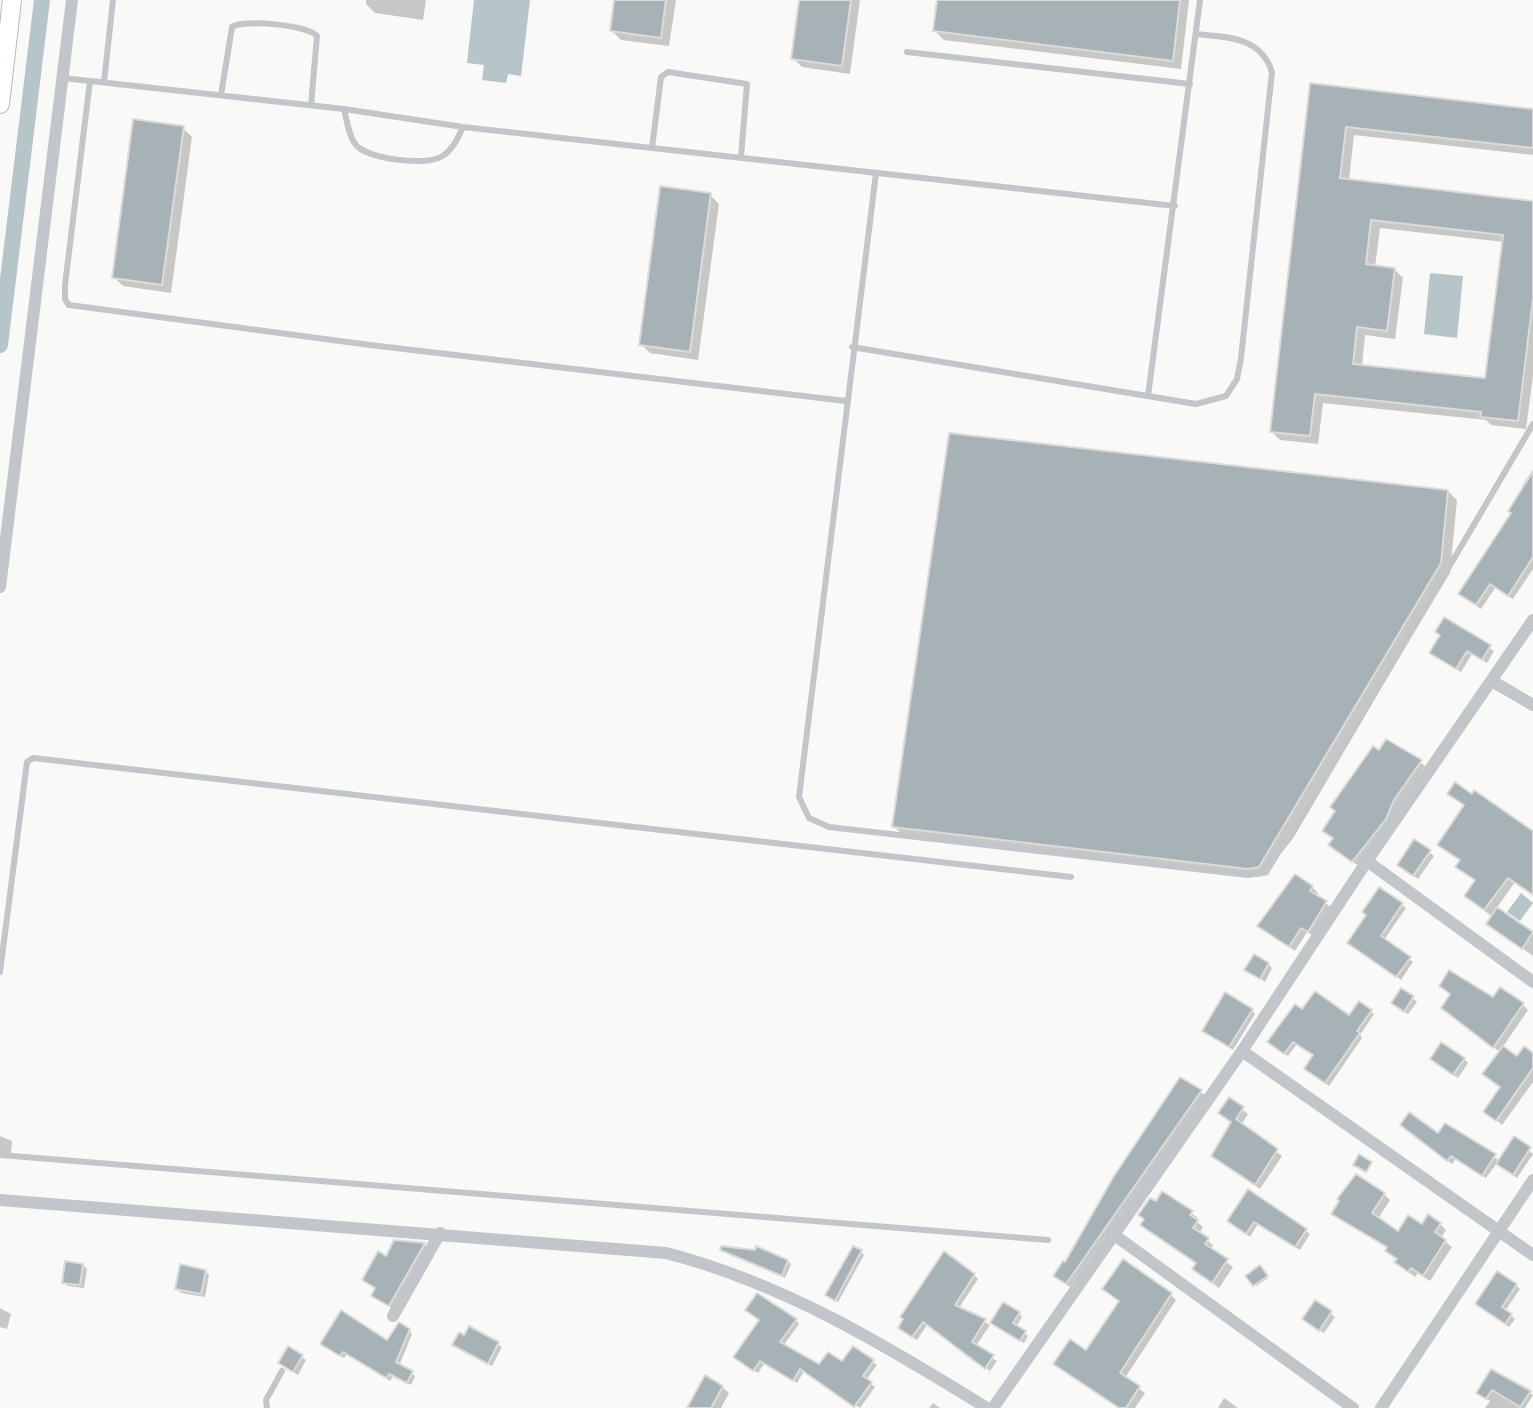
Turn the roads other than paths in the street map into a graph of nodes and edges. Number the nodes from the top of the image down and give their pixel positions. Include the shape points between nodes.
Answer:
1 (12, 0) edge
2 (72, 0) edge
3 (113, 0) edge
4 (1200, 0) edge
5 (1196, 33) junction
6 (907, 52) dead end
7 (63, 78) junction
8 (90, 80) junction
9 (104, 82) junction
10 (1190, 85) junction
11 (221, 95) junction
12 (0, 104) edge
13 (311, 105) junction
14 (344, 108) junction
15 (463, 127) junction
16 (652, 148) junction
17 (741, 157) junction
18 (876, 173) junction
19 (1175, 206) junction
20 (852, 348) junction
21 (1148, 396) junction
22 (846, 401) junction
23 (1533, 424) edge
24 (0, 587) edge
25 (1533, 620) edge
26 (1492, 681) junction
27 (1533, 705) edge
28 (1367, 861) junction
29 (1071, 877) dead end
30 (0, 972) edge
31 (1533, 982) edge
32 (1242, 1051) junction
33 (0, 1155) edge
34 (1533, 1180) edge
35 (0, 1200) edge
36 (1498, 1231) junction
37 (440, 1233) junction
38 (1113, 1234) junction
39 (1048, 1240) dead end
40 (1533, 1255) edge
41 (393, 1316) dead end
42 (282, 1371) dead end
43 (267, 1408) edge
44 (986, 1408) edge
45 (993, 1408) edge
46 (1353, 1408) edge
47 (1381, 1408) edge

1 - 12 street
2 - 7 street
3 - 9 lane
4 - 5 lane
5 - 10 lane
5 - 21 lane via 1255,44 1268,58 1272,72 1241,358 1237,379 1226,396 1214,401 1196,404
6 - 10 lane
7 - 8 lane
7 - 24 street
8 - 9 lane
8 - 22 lane via 65,285 69,305
9 - 11 lane
10 - 19 lane
11 - 13 lane
11 - 13 lane via 232,27 246,23 294,27 317,36
13 - 14 lane
14 - 15 lane
14 - 15 lane via 350,134 357,146 372,156 422,162 438,159 448,153
15 - 16 lane
16 - 17 lane
16 - 17 lane via 661,76 668,72 747,84
17 - 18 lane
18 - 19 lane
18 - 20 lane
19 - 21 lane
20 - 21 lane
20 - 22 lane
22 - 23 lane via 799,797 809,818 847,830 1248,875 1262,872 1291,836
25 - 26 street
26 - 27 street
26 - 28 street
28 - 31 street
28 - 32 street
29 - 30 lane via 33,758 27,762
32 - 36 street
32 - 38 street
33 - 39 lane
34 - 36 street
35 - 37 street
36 - 40 street
36 - 47 street
37 - 41 street
37 - 44 street via 638,1250 697,1261 837,1318
38 - 45 street
38 - 46 street
42 - 43 lane via 266,1400

